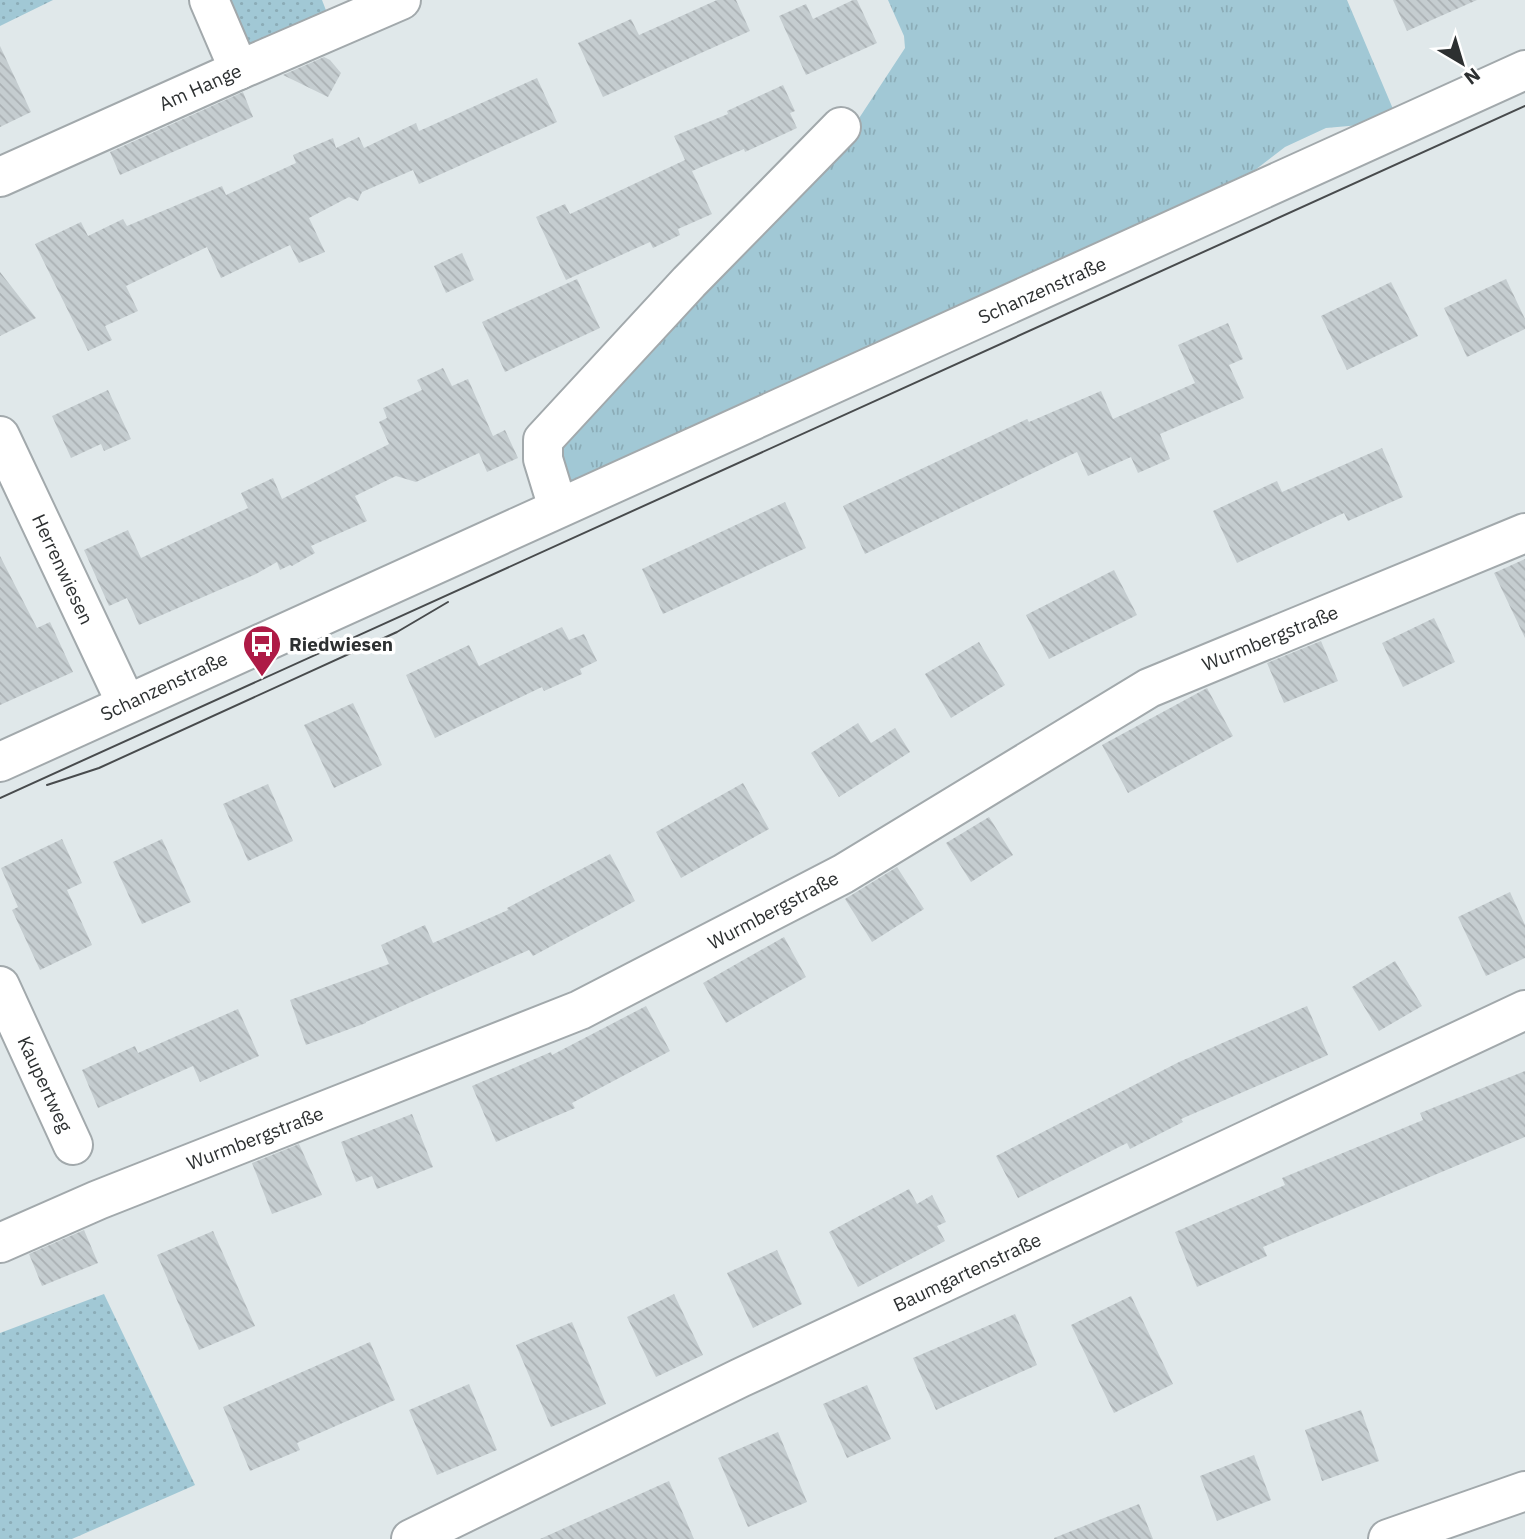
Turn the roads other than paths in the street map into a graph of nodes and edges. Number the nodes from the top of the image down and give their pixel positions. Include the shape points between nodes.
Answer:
1 (209, 0) edge
2 (401, 0) edge
3 (239, 70) junction
4 (1525, 70) edge
5 (842, 127) dead end
6 (0, 177) edge
7 (0, 436) edge
8 (558, 508) junction
9 (1525, 533) edge
10 (126, 703) junction
11 (0, 762) edge
12 (0, 986) edge
13 (1525, 1010) edge
14 (73, 1145) dead end
15 (0, 1243) edge
16 (1525, 1491) edge
17 (411, 1539) edge
18 (1388, 1539) edge

1 - 3 street
2 - 3 street, Am Hange
3 - 6 street, Am Hange
4 - 8 street, Schanzenstraße
5 - 8 street via 689,282 543,440
7 - 10 street, Herrenwiesen
8 - 10 street, Schanzenstraße
9 - 15 street, Wurmbergstraße via 1149,688 843,874 580,1010
10 - 11 street, Schanzenstraße
12 - 14 street, Kaupertweg
13 - 17 street, Baumgartenstraße via 740,1378
16 - 18 street

